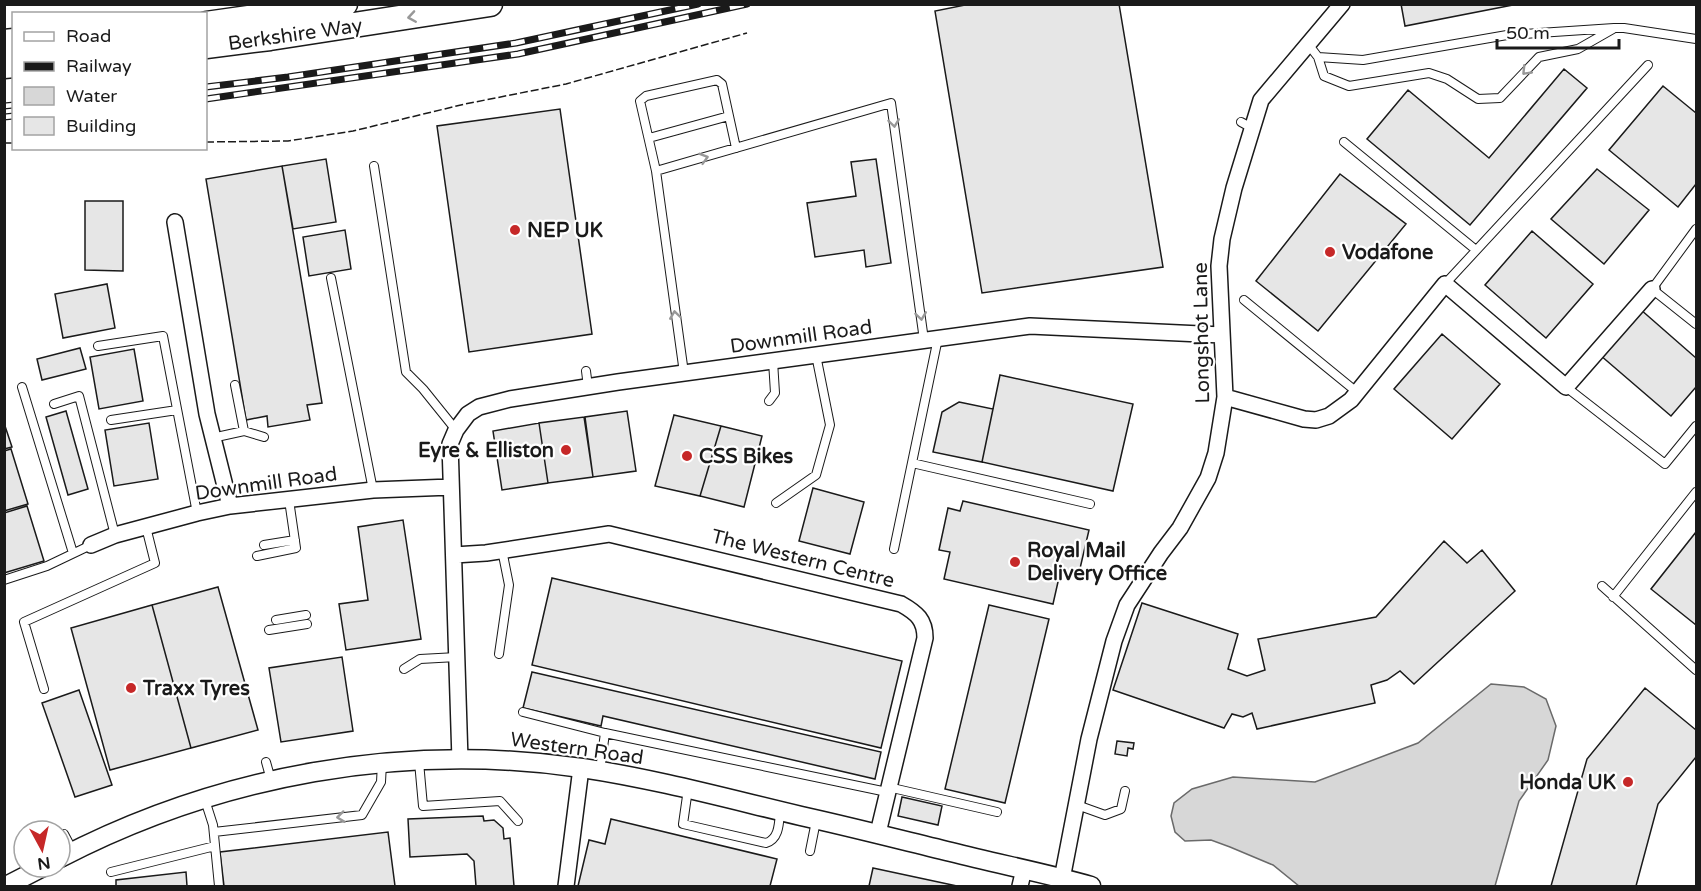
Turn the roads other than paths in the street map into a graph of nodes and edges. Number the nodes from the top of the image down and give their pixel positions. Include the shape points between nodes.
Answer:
1 (345, 4) edge
2 (490, 4) edge
3 (1342, 4) edge
4 (207, 24) edge
5 (1614, 28) junction
6 (1696, 39) edge
7 (1308, 44) junction
8 (207, 46) edge
9 (1318, 57) junction
10 (1648, 65) dead end
11 (729, 116) junction
12 (649, 138) junction
13 (1344, 142) dead end
14 (736, 148) junction
15 (374, 166) dead end
16 (656, 171) junction
17 (175, 222) dead end
18 (1696, 229) edge
19 (1476, 250) junction
20 (331, 278) dead end
21 (1445, 284) junction
22 (1652, 290) junction
23 (1244, 300) dead end
24 (1696, 324) edge
25 (1222, 335) junction
26 (931, 339) junction
27 (98, 346) dead end
28 (816, 355) junction
29 (773, 361) junction
30 (684, 373) junction
31 (235, 385) dead end
32 (22, 387) dead end
33 (1566, 387) junction
34 (1358, 393) junction
35 (1225, 397) junction
36 (769, 402) dead end
37 (54, 404) dead end
38 (177, 410) junction
39 (111, 420) dead end
40 (1696, 426) edge
41 (456, 429) junction
42 (244, 431) junction
43 (264, 437) dead end
44 (212, 438) junction
45 (912, 463) junction
46 (451, 487) junction
47 (373, 490) junction
48 (1696, 492) edge
49 (289, 500) junction
50 (776, 503) dead end
51 (1089, 504) dead end
52 (231, 506) junction
53 (197, 513) junction
54 (146, 527) junction
55 (115, 535) junction
56 (295, 540) junction
57 (91, 545) joint
58 (264, 545) dead end
59 (894, 549) dead end
60 (502, 550) junction
61 (73, 553) junction
62 (454, 555) junction
63 (257, 556) dead end
64 (4, 580) edge
65 (1602, 586) dead end
66 (1613, 597) junction
67 (306, 615) dead end
68 (276, 620) dead end
69 (307, 624) dead end
70 (268, 630) dead end
71 (499, 654) dead end
72 (457, 657) junction
73 (404, 669) dead end
74 (1696, 670) edge
75 (45, 690) dead end
76 (524, 712) dead end
77 (605, 733) junction
78 (419, 760) junction
79 (460, 760) junction
80 (382, 762) junction
81 (581, 768) junction
82 (600, 771) junction
83 (688, 789) junction
84 (887, 790) junction
85 (1125, 791) dead end
86 (204, 798) junction
87 (1077, 805) junction
88 (781, 811) junction
89 (997, 812) dead end
90 (817, 819) junction
91 (518, 821) dead end
92 (214, 832) junction
93 (878, 833) junction
94 (216, 846) junction
95 (810, 851) dead end
96 (72, 853) edge
97 (111, 872) dead end
98 (1022, 878) edge
99 (1062, 879) junction
100 (219, 886) edge
101 (566, 886) edge
102 (1091, 886) edge

1 - 4 highway, Berkshire Way
2 -> 8 highway, Berkshire Way
3 - 7 street, Longshot Lane
5 - 6 lane
5 - 9 lane via 1507,35 1363,60
5 -> 9 lane via 1578,49 1539,57 1500,98 1478,99 1447,79 1429,73 1349,86 1324,76
7 - 9 lane
7 - 25 street, Longshot Lane via 1261,100 1246,125 1222,239
10 - 19 lane
11 - 12 lane
11 - 12 lane via 722,84 717,80 646,96 640,101
11 - 14 lane
12 - 16 lane
13 - 19 lane
16 -> 14 lane
14 -> 26 lane via 891,103
15 - 41 lane via 406,372
30 -> 16 lane
17 - 44 street
18 - 22 lane
19 - 21 lane
20 - 47 lane
21 - 33 street
21 - 34 street
22 - 24 lane
22 - 33 street
23 - 34 lane
25 - 26 street, Downmill Road via 1030,326
25 - 35 street, Longshot Lane
26 - 28 street, Downmill Road
26 - 45 lane
27 - 38 lane via 163,336
28 - 29 street, Downmill Road
28 - 50 lane via 830,425 816,475
29 - 30 street, Downmill Road
29 - 36 lane via 775,393
30 - 41 street, Downmill Road via 587,379 487,404 468,414
31 - 42 lane
32 - 61 lane
33 - 40 lane via 1665,464
34 - 35 street via 1340,410 1317,420
35 - 87 street, Longshot Lane via 1208,478 1180,528 1127,605 1120,623 1094,718
37 - 55 lane via 79,396
38 - 39 lane
38 - 53 lane
41 - 46 street via 450,444
42 - 43 lane
42 - 44 lane
44 - 52 street
45 - 51 lane
45 - 59 lane
46 - 47 street, Downmill Road
46 - 62 street
47 - 49 street, Downmill Road
48 - 66 lane
49 - 52 street, Downmill Road
49 - 56 lane
52 - 53 street, Downmill Road
53 - 54 street, Downmill Road
54 - 55 street, Downmill Road
54 - 75 lane via 155,563 24,622
55 - 57 street, Downmill Road
56 - 58 lane
56 - 63 lane via 296,548
57 - 61 lane
60 - 62 street, The Western Centre
60 - 71 lane via 509,585
60 - 84 street, The Western Centre via 619,535 910,609 925,626 925,638
61 - 64 lane
62 - 72 street
65 - 66 lane
66 - 74 lane
67 - 68 lane
69 - 70 lane
72 - 73 lane via 420,659
72 - 79 street
76 - 77 lane
77 - 82 lane
77 - 84 lane
78 - 79 street, Western Road
78 - 80 street, Western Road
78 - 91 lane via 423,806 500,801
79 - 81 street, Western Road
80 - 86 street, Western Road via 269,771
80 -> 92 lane via 381,782 362,815
81 - 82 street, Western Road
81 - 101 street
82 - 83 street, Western Road
83 - 88 street, Western Road
83 - 88 lane via 683,824 766,843 775,837
84 - 89 lane
84 - 93 street, The Western Centre
85 - 87 lane via 1121,809 1105,815
86 - 92 lane
86 - 96 street, Western Road
87 - 99 street, Longshot Lane
88 - 90 street, Western Road
90 - 93 street, Western Road
90 - 95 lane
92 - 94 lane
93 - 98 street, Western Road
94 - 97 lane
94 - 100 lane
98 - 99 street, Western Road
99 - 102 street, Western Road

